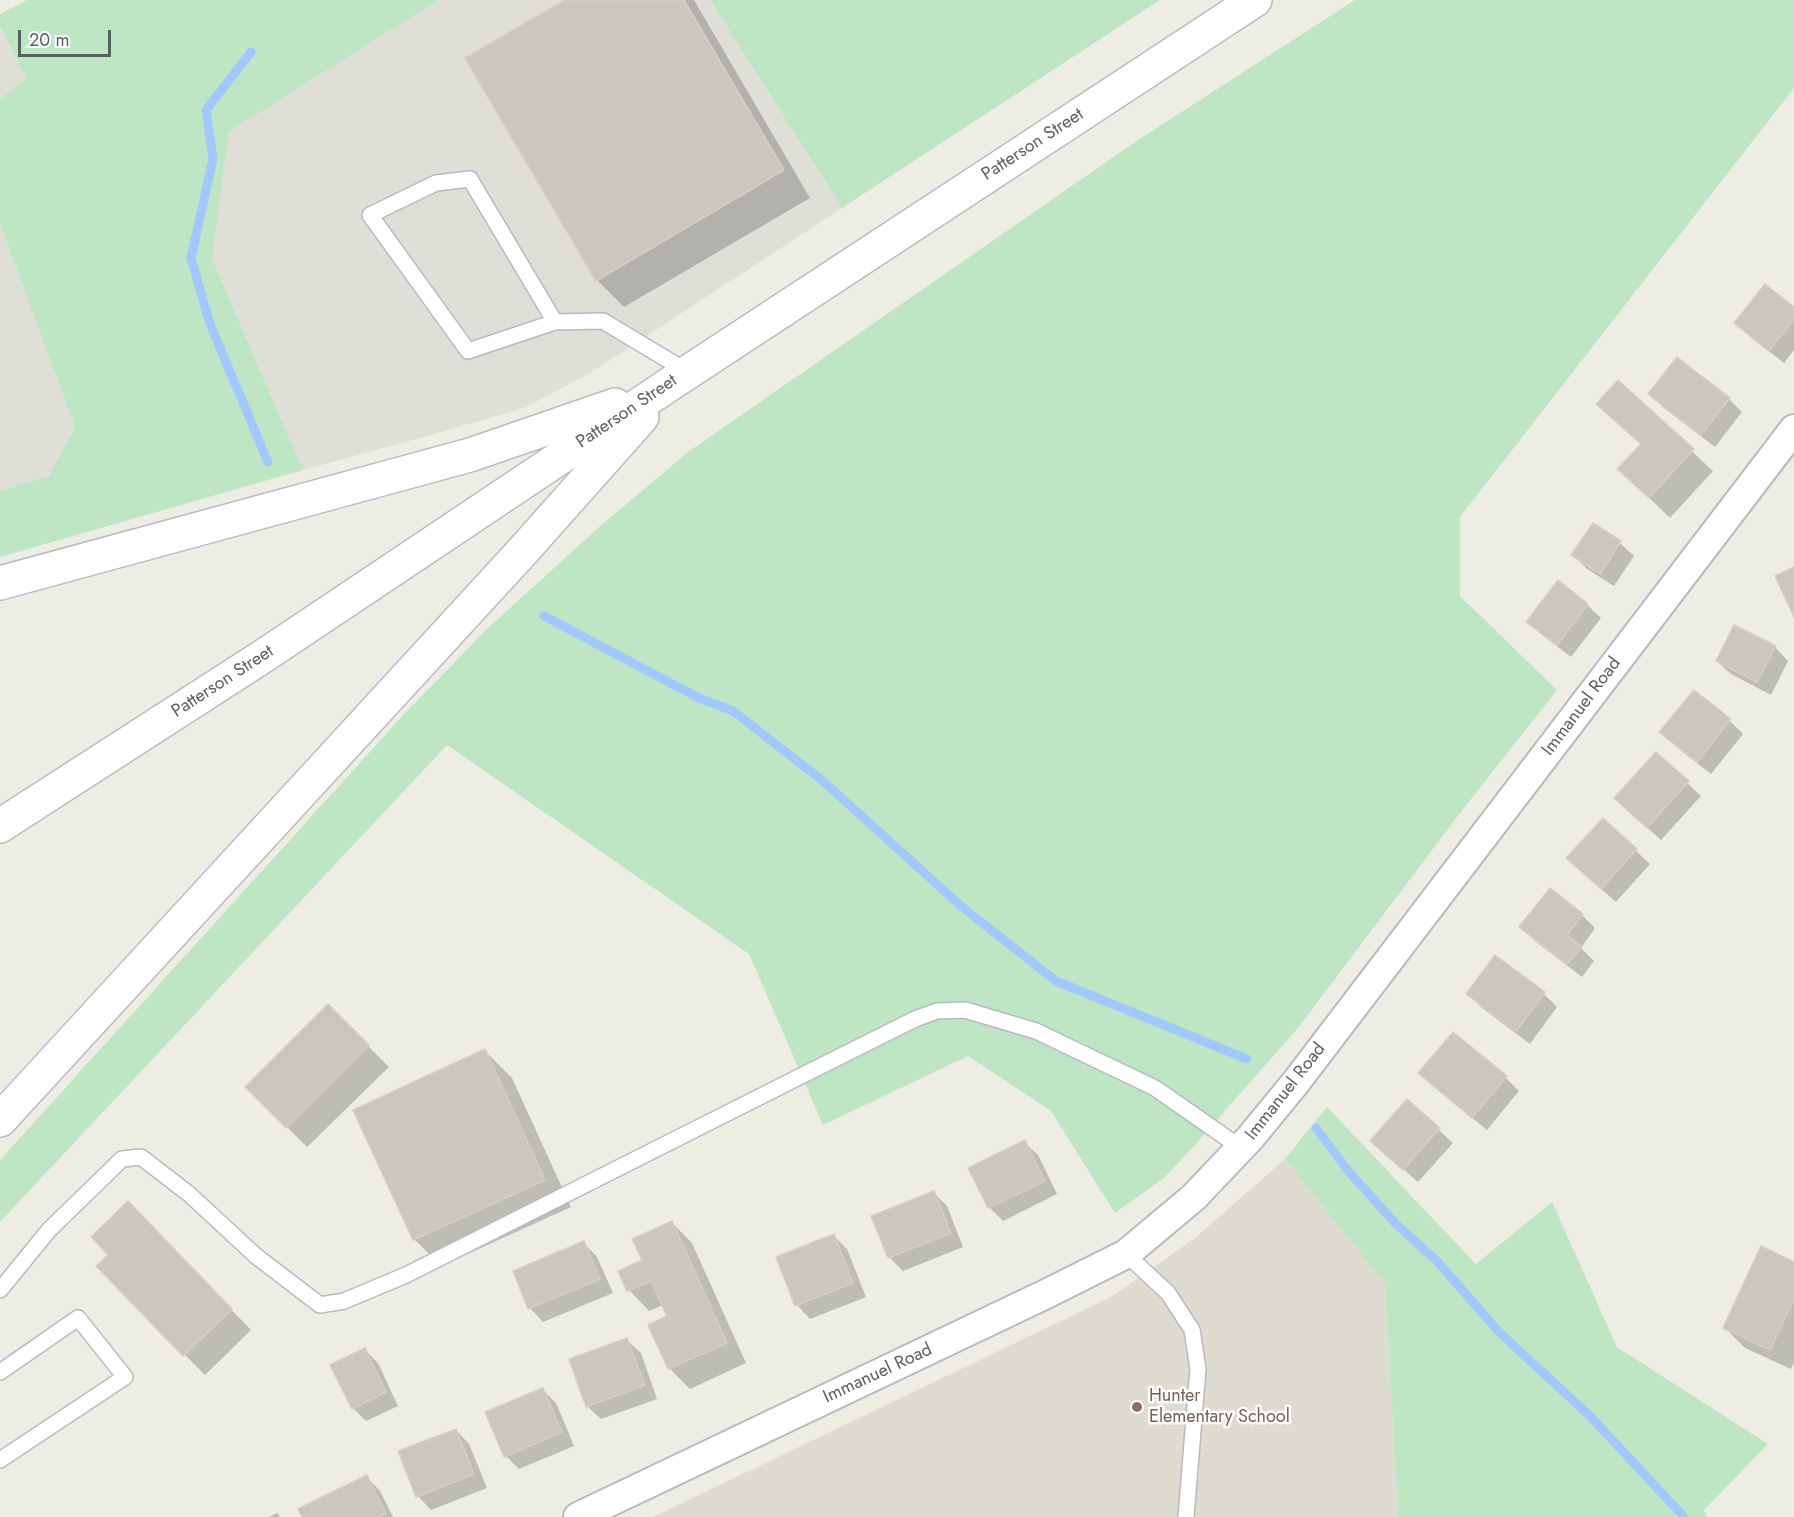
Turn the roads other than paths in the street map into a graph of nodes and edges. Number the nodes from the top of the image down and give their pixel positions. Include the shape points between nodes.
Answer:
1 (1255, 0) edge
2 (555, 322) junction
3 (680, 377) junction
4 (1794, 429) edge
5 (0, 583) edge
6 (0, 826) edge
7 (0, 1120) edge
8 (1241, 1148) junction
9 (1126, 1254) junction
10 (0, 1290) edge
11 (0, 1371) edge
12 (0, 1460) edge
13 (578, 1517) edge
14 (1186, 1517) edge

1 - 3 main road, Patterson Street
2 - 2 lane via 468,351 370,215 436,183 470,179
2 - 3 lane via 603,321
3 - 5 main road via 594,413 470,455
3 - 6 main road, Patterson Street via 265,655
3 - 7 main road
4 - 8 street, Immanuel Road
8 - 9 street, Immanuel Road via 1194,1197
8 - 10 lane via 1155,1088 1036,1031 965,1010 937,1011 795,1078 406,1275 344,1301 320,1305 256,1256 141,1156 122,1159 49,1230
9 - 13 street, Immanuel Road
9 - 14 lane via 1168,1293 1192,1330 1198,1368
11 - 12 lane via 78,1318 126,1377

